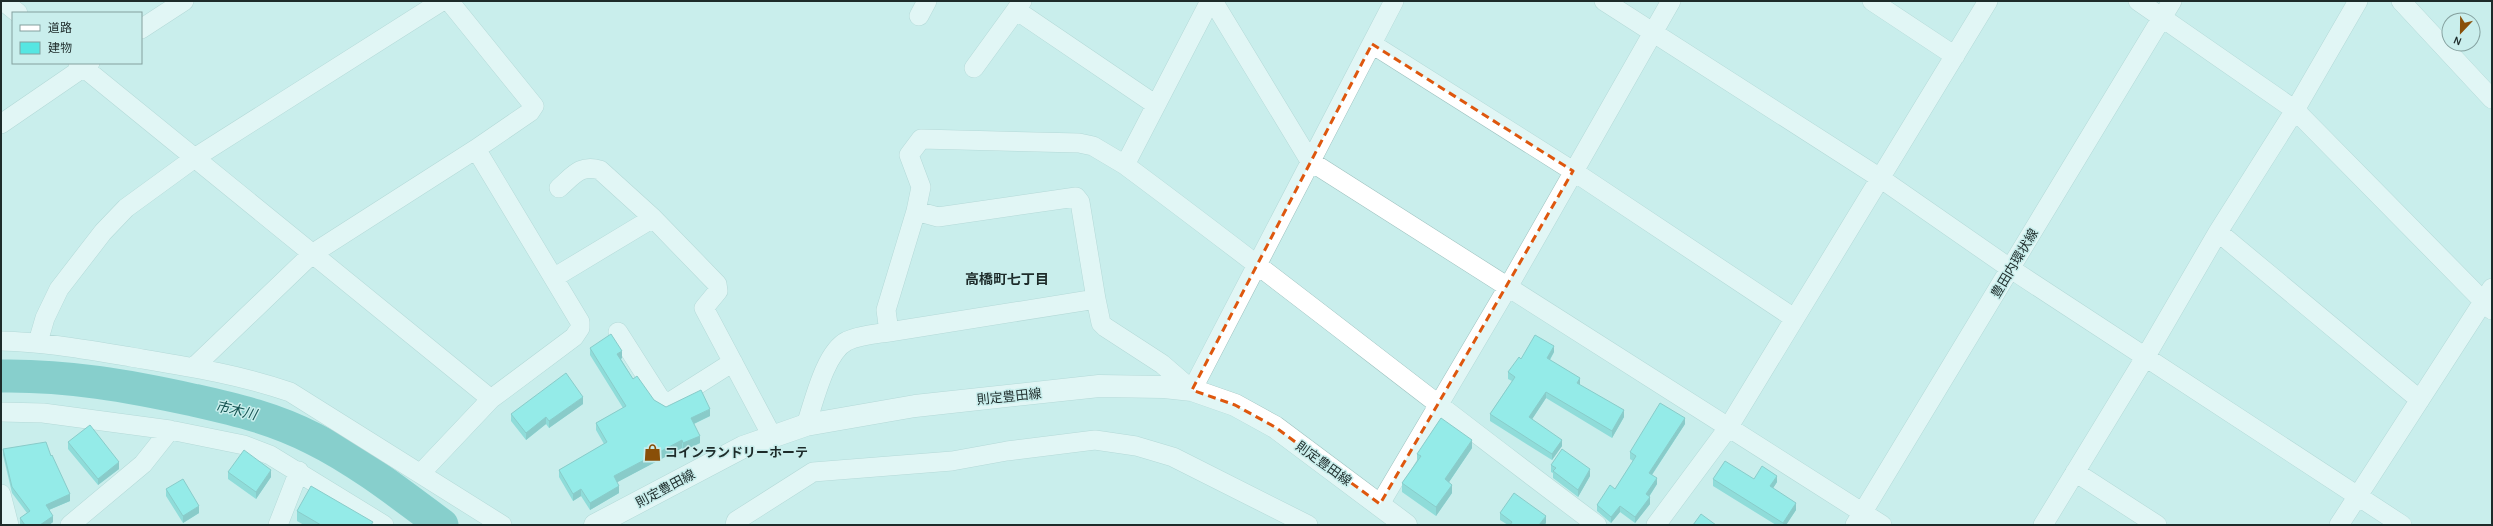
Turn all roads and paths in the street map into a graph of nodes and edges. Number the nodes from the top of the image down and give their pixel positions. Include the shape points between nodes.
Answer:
1 (3, 1) edge
2 (184, 1) edge
3 (442, 1) edge
4 (449, 1) edge
5 (1211, 1) edge
6 (1394, 1) edge
7 (1604, 1) edge
8 (1671, 1) edge
9 (1872, 1) edge
10 (1988, 1) edge
11 (2138, 1) edge
12 (2172, 1) edge
13 (2358, 1) edge
14 (2401, 1) edge
15 (1019, 5) edge
16 (17, 12) edge
17 (2162, 18) junction
18 (142, 29) edge
19 (1653, 33) junction
20 (1372, 44) junction
21 (1955, 56) junction
22 (84, 64) edge
23 (974, 68) dead end
24 (2492, 99) edge
25 (1156, 104) junction
26 (2295, 110) junction
27 (1, 124) edge
28 (476, 149) junction
29 (196, 157) junction
30 (1310, 161) junction
31 (1125, 165) junction
32 (1573, 171) junction
33 (1880, 178) junction
34 (559, 188) dead end
35 (916, 211) junction
36 (653, 218) junction
37 (2218, 232) junction
38 (312, 254) junction
39 (1258, 264) junction
40 (2011, 269) junction
41 (555, 277) junction
42 (1508, 287) junction
43 (1096, 299) junction
44 (2489, 300) edge
45 (1794, 318) junction
46 (618, 332) dead end
47 (889, 332) junction
48 (1, 341) edge
49 (38, 342) junction
50 (2146, 356) junction
51 (733, 362) junction
52 (194, 367) junction
53 (1192, 390) junction
54 (491, 399) junction
55 (2420, 400) junction
56 (1437, 405) junction
57 (1, 412) edge
58 (806, 425) junction
59 (1728, 428) junction
60 (170, 430) junction
61 (772, 436) junction
62 (299, 471) junction
63 (2075, 472) junction
64 (421, 473) junction
65 (1, 494) edge
66 (2358, 495) junction
67 (1380, 504) junction
68 (1859, 520) edge
69 (9, 525) edge
70 (70, 525) edge
71 (278, 525) edge
72 (384, 525) edge
73 (502, 525) edge
74 (595, 525) edge
75 (735, 525) edge
76 (1308, 525) edge
77 (1406, 525) edge
78 (1597, 525) edge
79 (1656, 525) edge
80 (1882, 525) edge
81 (2043, 525) edge
82 (2157, 525) edge
83 (2339, 525) edge
84 (2402, 525) edge

1 - 16 street
2 - 18 street
3 - 29 street
4 - 28 street via 534,106 526,115
5 - 25 street
5 - 30 street
6 - 20 street
7 - 19 street
8 - 19 street
9 - 21 street
10 - 21 street
11 - 17 street
12 - 17 street, 豊田内環状線
13 - 26 street
14 - 24 street
15 - 23 street
15 - 25 street
17 - 26 street
17 - 40 street, 豊田内環状線
19 - 32 street
19 - 33 street
20 - 30 street
20 - 32 street
21 - 33 street
22 - 27 street
22 - 29 street
25 - 31 street
26 - 37 street
26 - 44 street
28 - 38 street
28 - 41 street
29 - 38 street
29 - 49 street via 148,191 103,232 59,289
30 - 39 street
30 - 42 street
31 - 35 street via 1093,146 1079,143 921,139 909,155 921,188
31 - 39 street
32 - 42 street
32 - 45 street
33 - 40 street
33 - 45 street
34 - 36 street via 579,170 590,167 600,170
35 - 43 street via 938,217 1076,197 1080,202
35 - 47 street via 886,310
36 - 41 street
36 - 51 street via 717,284 718,291 704,308
37 - 50 street
37 - 55 street
38 - 52 street
38 - 54 street
39 - 53 street
39 - 56 street
40 - 50 street
40 - 68 street, 豊田内環状線
41 - 54 street via 580,322 580,328 574,337
42 - 56 street
42 - 59 street
43 - 47 street
43 - 53 street via 1101,323 1105,327 1162,364
44 - 55 street
45 - 59 street
46 - 51 street via 660,398 666,402
47 - 58 street via 856,338 838,348 825,368
48 - 49 street
49 - 52 street
50 - 63 street
50 - 66 street
51 - 61 street
52 - 64 street via 259,381 290,392
53 - 58 main road, 則定豊田線 via 1099,386 915,406
53 - 67 main road, 則定豊田線 via 1235,405 1275,427
54 - 64 street
55 - 66 street
56 - 67 street
56 - 78 street
57 - 60 street via 43,413
58 - 61 main road, 則定豊田線
59 - 68 street
59 - 79 street
60 - 62 street via 244,445 270,455
60 - 70 street via 144,464
61 - 74 main road, 則定豊田線 via 743,447
62 - 71 street
62 - 72 street
63 - 81 street
63 - 82 street
64 - 73 street
65 - 69 street
66 - 83 street
66 - 84 street
67 - 77 main road, 則定豊田線
68 - 80 street
75 - 76 street via 736,521 813,472 952,461 1095,440 1136,446 1173,457

